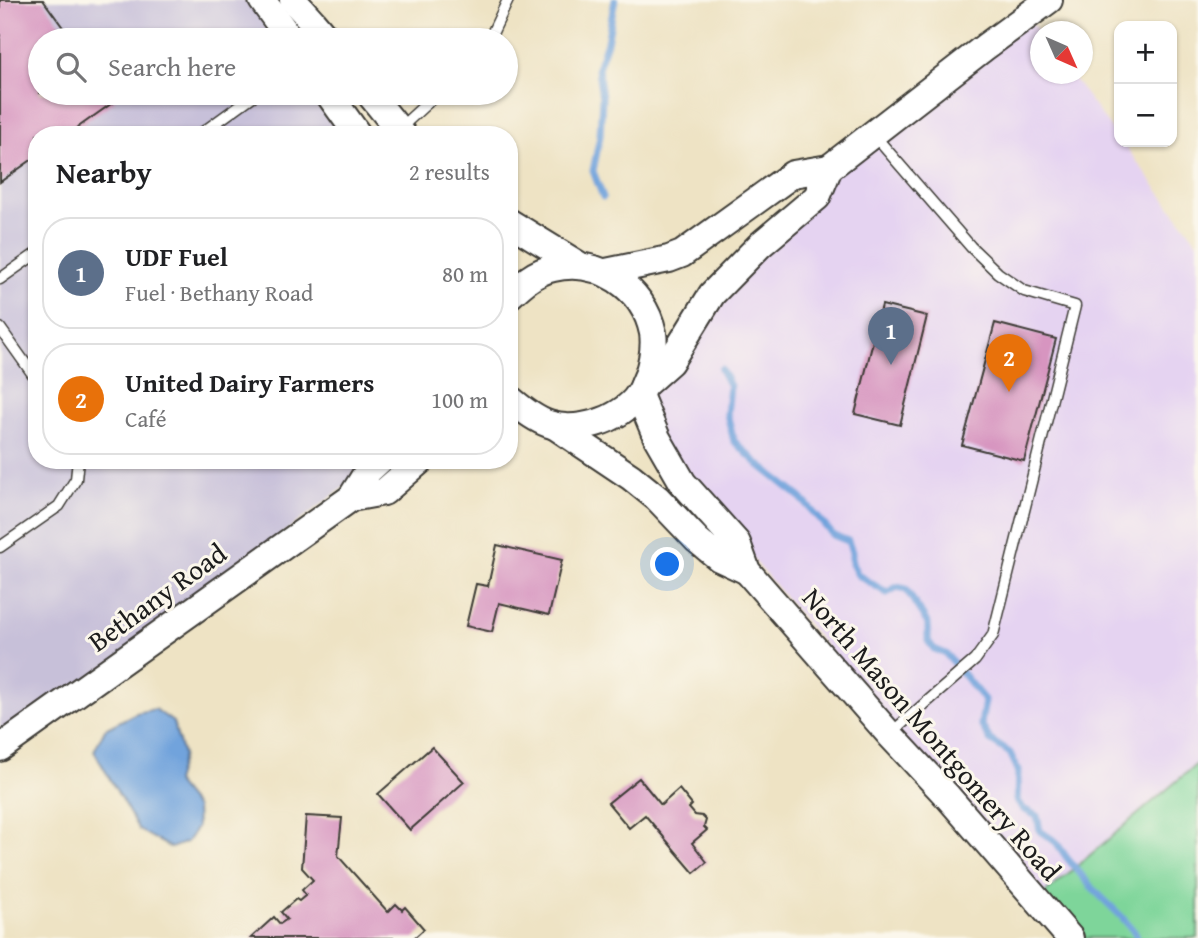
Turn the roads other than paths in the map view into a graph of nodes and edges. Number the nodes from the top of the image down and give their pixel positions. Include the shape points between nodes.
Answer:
1 (262, 0) edge
2 (293, 0) edge
3 (508, 0) edge
4 (1049, 0) edge
5 (282, 28) edge
6 (318, 28) edge
7 (495, 28) edge
8 (240, 105) edge
9 (337, 105) edge
10 (379, 105) edge
11 (426, 105) edge
12 (211, 126) edge
13 (352, 126) edge
14 (395, 126) edge
15 (406, 126) edge
16 (873, 133) junction
17 (829, 168) junction
18 (518, 228) edge
19 (28, 259) edge
20 (579, 265) junction
21 (606, 272) junction
22 (0, 279) edge
23 (518, 288) edge
24 (0, 328) edge
25 (28, 367) edge
26 (642, 390) junction
27 (518, 406) edge
28 (547, 423) junction
29 (518, 424) edge
30 (77, 469) edge
31 (370, 469) edge
32 (411, 469) edge
33 (351, 498) junction
34 (0, 547) edge
35 (747, 571) junction
36 (890, 734) junction
37 (0, 748) edge
38 (1070, 938) edge

1 - 5 main road
2 - 6 main road
3 - 7 lane
4 - 16 main road
8 - 12 lane
9 - 13 main road
10 - 14 main road
11 - 15 lane
16 - 17 main road
16 - 36 lane via 998,272 1024,290 1075,306 993,635 975,660
17 - 21 main road via 793,174 682,254
17 - 26 main road via 817,197 712,294 670,362
18 - 20 main road
19 - 22 lane
20 - 21 main road
20 - 23 main road via 552,268
21 - 26 main road via 628,287 645,309 653,334 653,360
24 - 25 lane
26 - 28 main road via 606,421 580,428
26 - 35 main road, North Mason Montgomery Road via 657,438 682,483 737,543
27 - 28 main road, North Mason Montgomery Road
28 - 29 main road
28 - 35 main road, North Mason Montgomery Road via 631,477 719,558
30 - 34 lane via 59,506
31 - 33 main road, Bethany Road
32 - 33 main road, Bethany Road via 384,492
33 - 37 main road, Bethany Road
35 - 36 main road, North Mason Montgomery Road
36 - 38 main road, North Mason Montgomery Road

